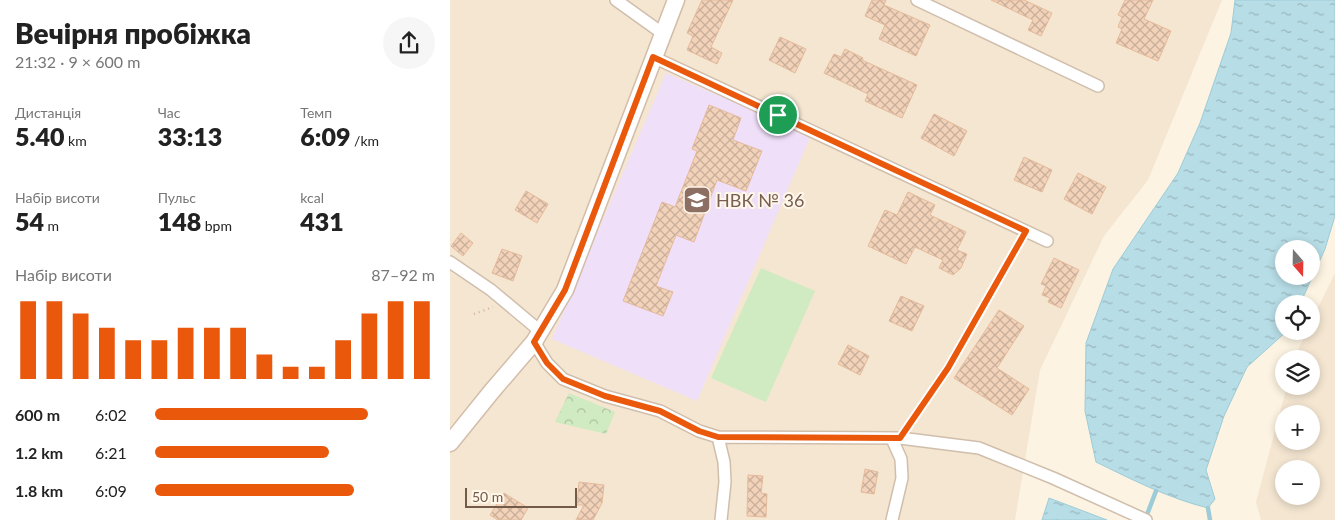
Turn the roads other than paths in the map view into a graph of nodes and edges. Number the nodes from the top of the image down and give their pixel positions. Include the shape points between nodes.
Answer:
1 (616, 0) edge
2 (676, 0) edge
3 (916, 0) edge
4 (662, 33) junction
5 (653, 57) junction
6 (1098, 86) dead end
7 (1026, 231) junction
8 (1047, 241) dead end
9 (450, 262) edge
10 (537, 338) junction
11 (718, 437) junction
12 (896, 439) junction
13 (450, 443) edge
14 (721, 520) edge
15 (892, 520) edge
16 (1146, 520) edge

1 - 4 street
2 - 4 street
3 - 6 street
4 - 5 street
5 - 7 street
5 - 10 street via 565,290
7 - 8 street
7 - 12 lane via 948,368
9 - 10 street via 491,290 534,326
10 - 11 street via 547,363 563,379 605,396 660,411
10 - 13 street
11 - 12 street
11 - 14 street via 725,482
12 - 15 street via 902,478
12 - 16 street via 979,448

